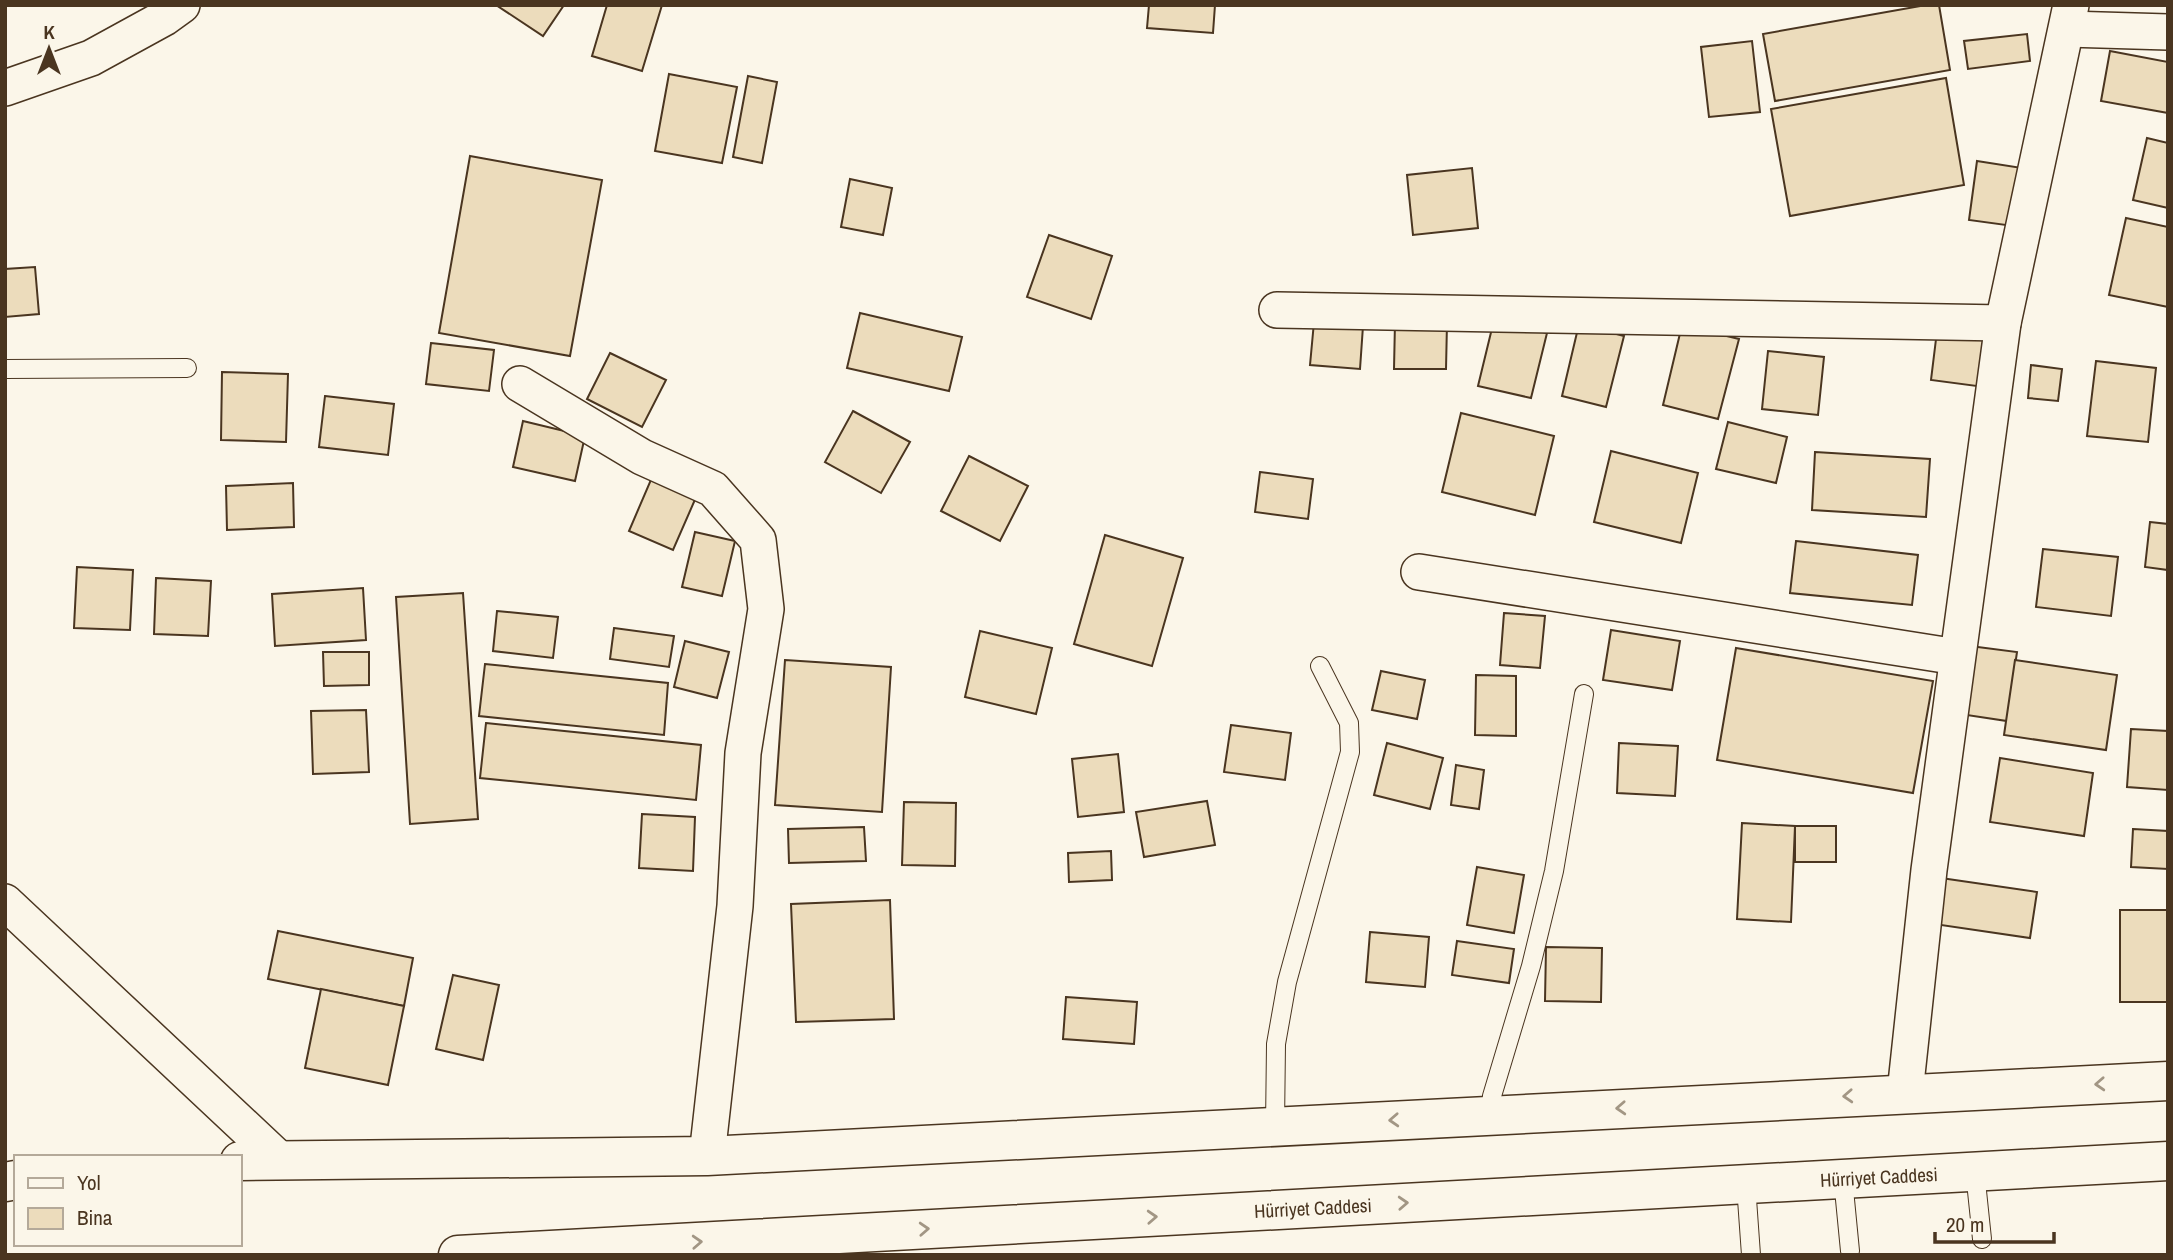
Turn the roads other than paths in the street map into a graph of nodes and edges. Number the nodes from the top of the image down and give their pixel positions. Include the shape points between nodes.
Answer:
1 (182, 5) edge
2 (2069, 17) edge
3 (2168, 32) edge
4 (5, 88) edge
5 (1277, 310) dead end
6 (2003, 323) junction
7 (187, 368) dead end
8 (5, 369) edge
9 (520, 384) dead end
10 (1419, 572) dead end
11 (1957, 657) junction
12 (1320, 666) dead end
13 (1584, 694) dead end
14 (5, 902) edge
15 (2168, 1081) edge
16 (1905, 1094) junction
17 (1490, 1115) junction
18 (1275, 1126) junction
19 (707, 1156) junction
20 (279, 1159) junction
21 (242, 1161) edge
22 (2168, 1161) edge
23 (1975, 1172) junction
24 (1843, 1179) junction
25 (1746, 1185) junction
26 (1982, 1239) dead end
27 (1850, 1251) dead end
28 (458, 1255) edge
29 (1751, 1255) edge

1 - 4 street via 91,58
2 - 3 street
2 - 6 street
5 - 6 street
6 - 11 street
7 - 8 lane
9 - 19 street via 642,457 713,489 758,540 766,609 743,753 735,905
10 - 11 street
11 - 16 street
12 - 18 lane via 1349,723 1350,752 1287,982 1276,1044
13 - 17 lane via 1554,871
14 - 20 street
15 -> 16 highway
16 -> 17 highway
17 -> 18 highway
18 - 19 highway
19 - 20 highway
20 - 21 highway
22 - 23 highway, Hürriyet Caddesi
23 - 24 highway, Hürriyet Caddesi
23 - 26 lane
24 - 25 highway, Hürriyet Caddesi
24 - 27 lane
28 -> 25 highway, Hürriyet Caddesi
25 - 29 lane

